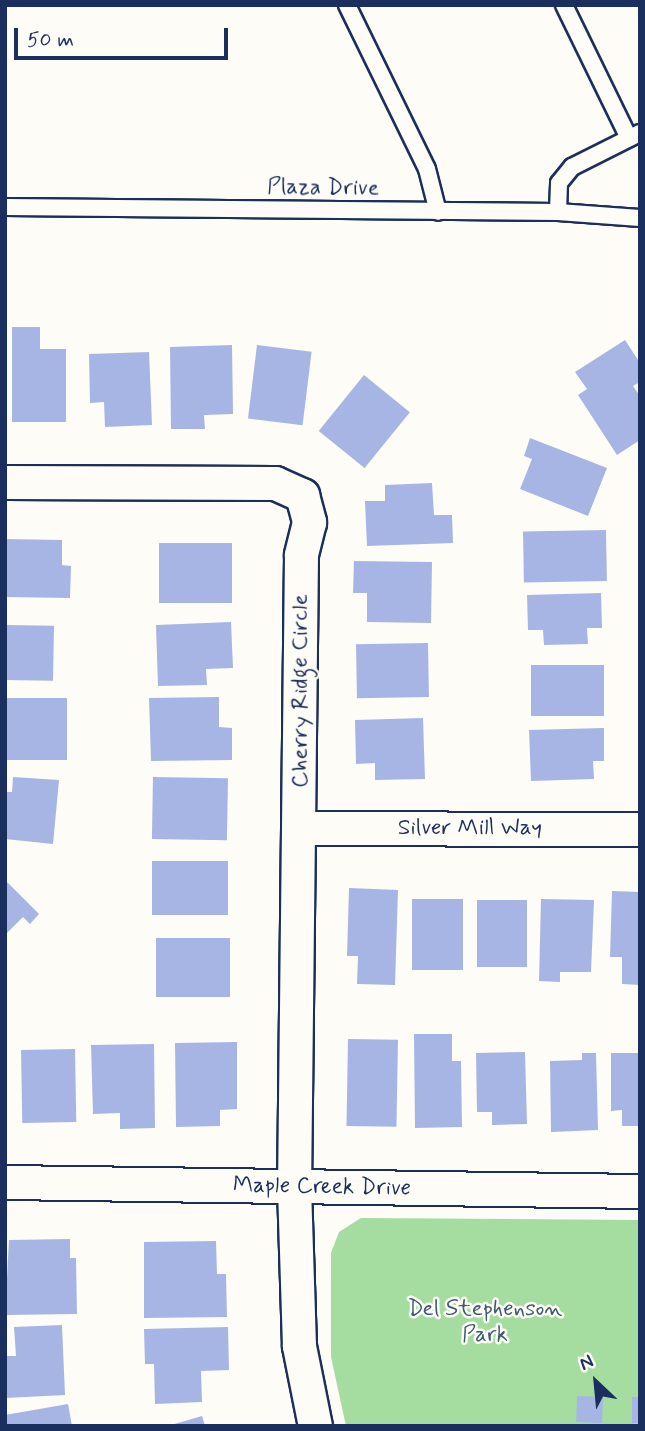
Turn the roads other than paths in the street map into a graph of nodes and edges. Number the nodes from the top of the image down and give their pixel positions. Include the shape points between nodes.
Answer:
1 (347, 5) edge
2 (564, 5) edge
3 (635, 135) edge
4 (5, 207) edge
5 (438, 212) junction
6 (558, 212) junction
7 (640, 218) edge
8 (5, 482) edge
9 (301, 828) junction
10 (640, 829) edge
11 (5, 1182) edge
12 (294, 1187) junction
13 (640, 1191) edge
14 (315, 1426) edge

1 - 5 lane via 427,169
2 - 3 lane
3 - 6 lane via 572,167 559,183
4 - 5 lane, Plaza Drive
5 - 6 lane, Plaza Drive
6 - 7 lane, Plaza Drive
8 - 9 street, Cherry Ridge Circle via 275,483 302,495 309,522 301,555
9 - 10 street, Silver Mill Way
9 - 12 street, Cherry Ridge Circle
11 - 12 street, Maple Creek Drive
12 - 13 street, Maple Creek Drive
12 - 14 street, Cherry Ridge Circle via 299,1346

